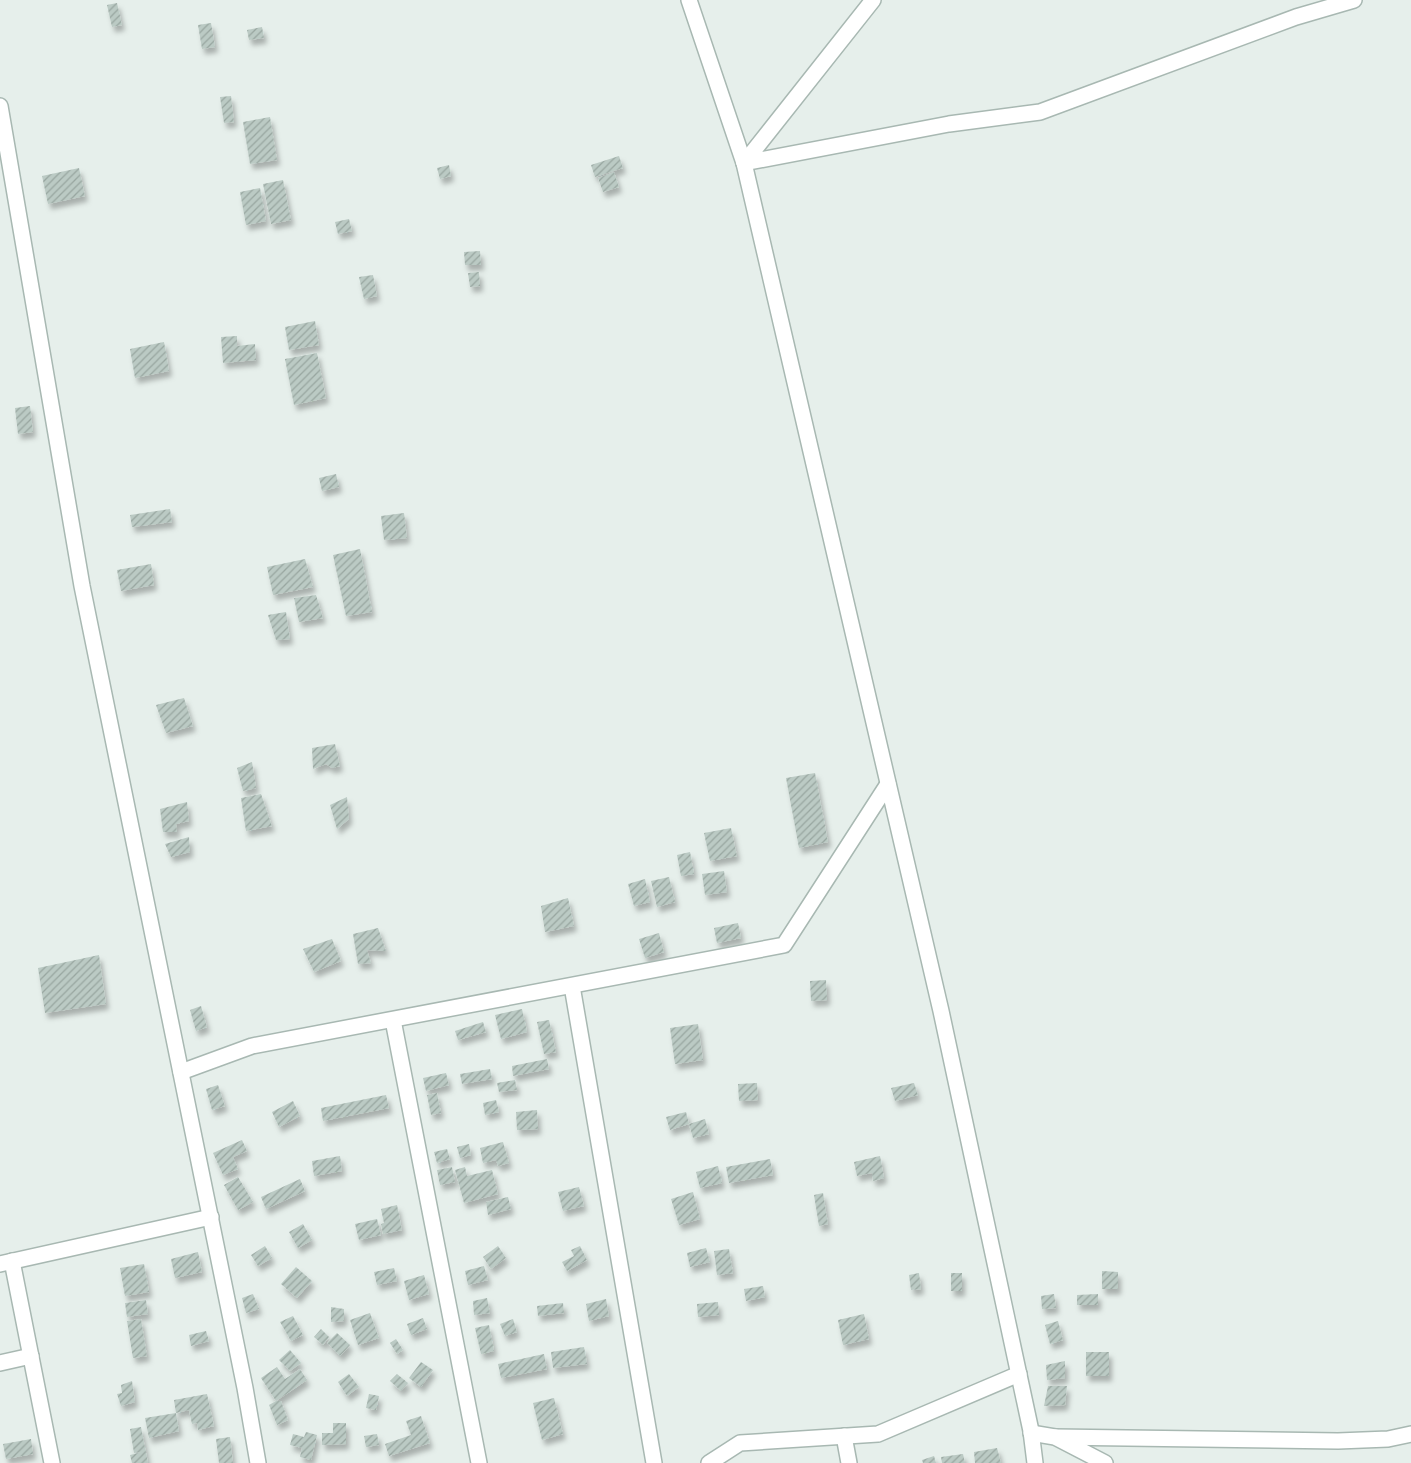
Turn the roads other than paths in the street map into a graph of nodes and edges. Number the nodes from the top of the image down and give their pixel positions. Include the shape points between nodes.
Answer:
1 (689, 0) edge
2 (874, 0) edge
3 (1354, 0) edge
4 (0, 106) edge
5 (744, 163) junction
6 (888, 784) junction
7 (572, 986) junction
8 (393, 1020) junction
9 (181, 1072) junction
10 (211, 1217) junction
11 (6, 1263) edge
12 (31, 1356) junction
13 (0, 1363) edge
14 (1019, 1374) junction
15 (1031, 1433) junction
16 (1411, 1434) edge
17 (844, 1436) junction
18 (1055, 1437) junction
19 (52, 1463) edge
20 (258, 1463) edge
21 (479, 1463) edge
22 (654, 1463) edge
23 (709, 1463) edge
24 (849, 1463) edge
25 (1035, 1463) edge
26 (1105, 1463) edge

1 - 5 street
2 - 5 street
3 - 5 street via 1296,17 1040,112 948,124
4 - 9 street via 82,586
5 - 6 street
6 - 7 street via 784,945
6 - 14 street via 941,1011
7 - 8 street
7 - 22 street
8 - 9 street via 252,1046
8 - 21 street
9 - 10 street
10 - 11 street
10 - 20 street
11 - 12 street
12 - 13 street
12 - 19 street
14 - 15 street
14 - 17 street via 878,1434
15 - 18 street
15 - 25 street
16 - 18 street via 1388,1439 1338,1441
17 - 23 street via 740,1443
17 - 24 street
18 - 26 street

